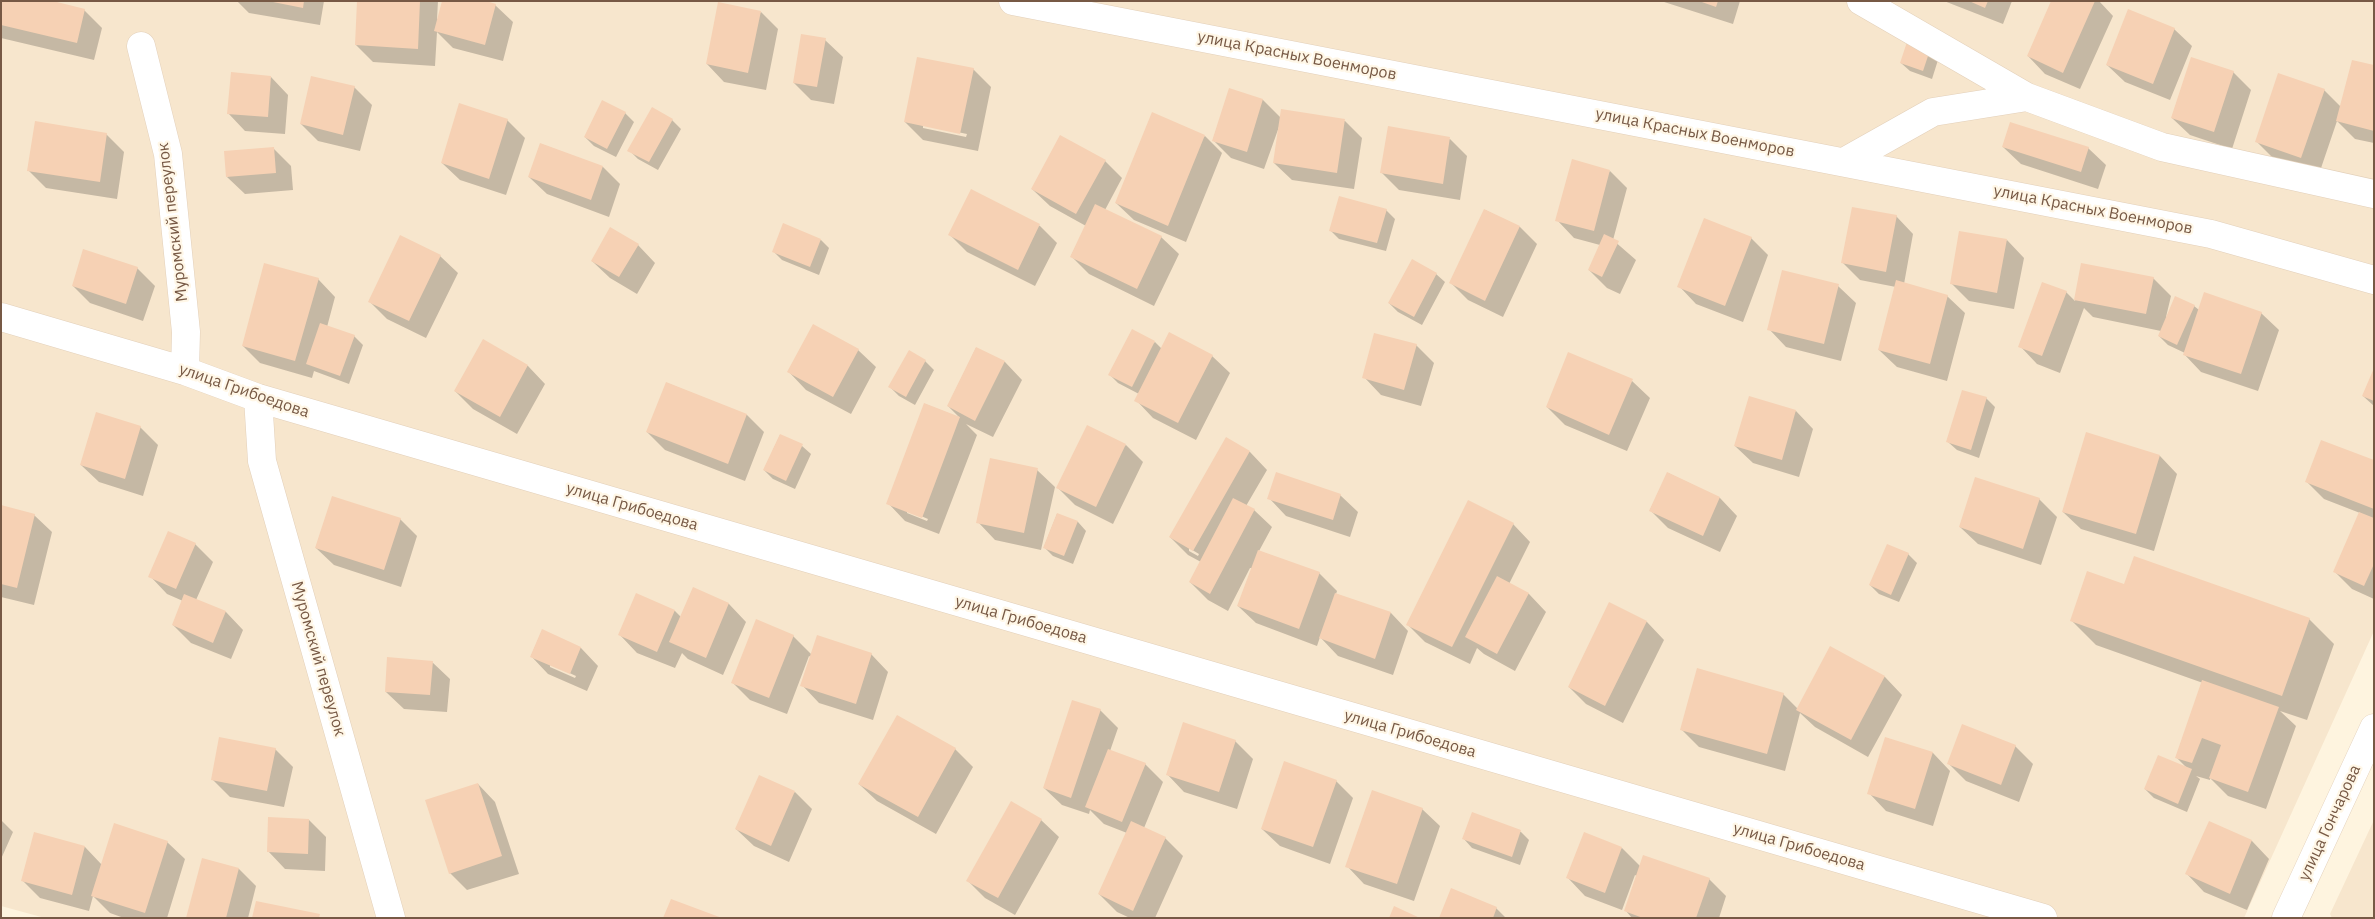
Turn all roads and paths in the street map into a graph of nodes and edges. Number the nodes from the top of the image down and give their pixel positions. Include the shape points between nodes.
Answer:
1 (1013, 1) edge
2 (1861, 1) edge
3 (141, 46) dead end
4 (2027, 97) junction
5 (1844, 162) junction
6 (2374, 194) edge
7 (2374, 280) edge
8 (1, 317) edge
9 (185, 371) junction
10 (258, 398) junction
11 (2374, 728) edge
12 (391, 918) edge
13 (2043, 918) edge
14 (2286, 918) edge

1 - 5 street, улица Красных Военморов
2 - 4 street
3 - 9 street, Муромский переулок via 168,154 186,332
4 - 5 street via 1933,112
4 - 6 street via 2162,147
5 - 7 street, улица Красных Военморов via 2211,234
8 - 9 street, улица Грибоедова
9 - 10 street, улица Грибоедова
10 - 12 street, Муромский переулок via 262,461
10 - 13 street, улица Грибоедова
11 - 14 street, улица Гончарова

